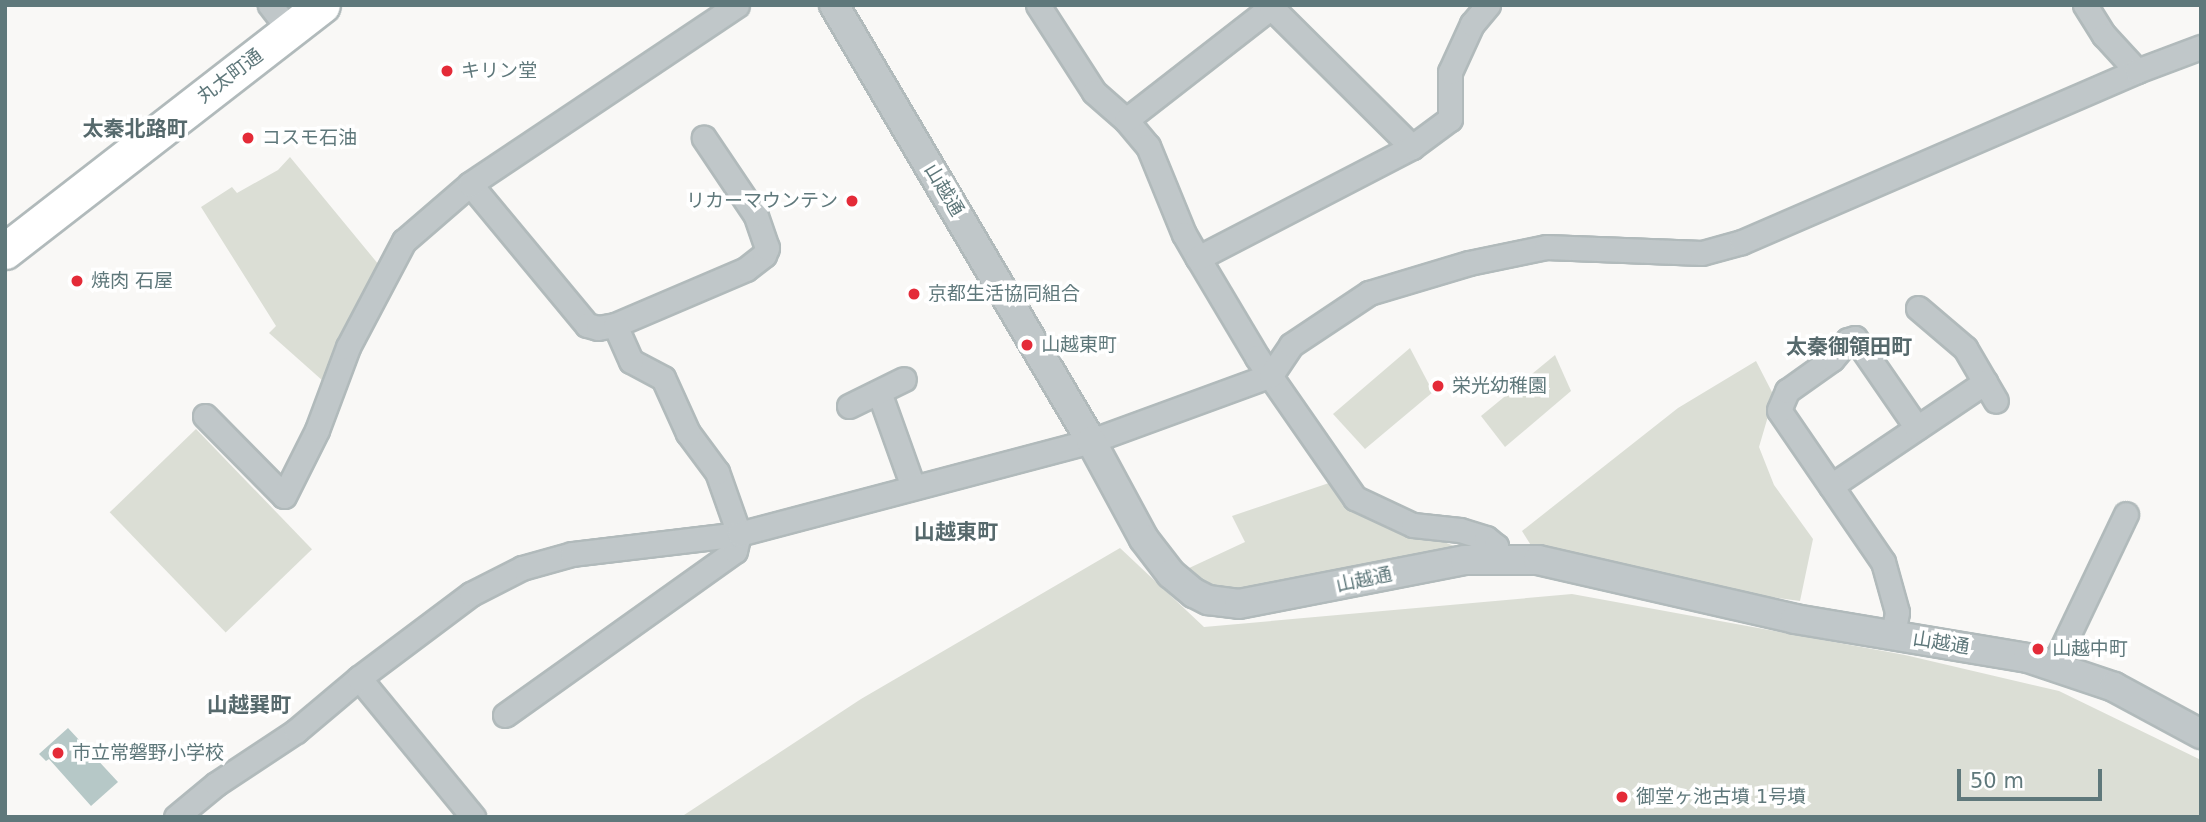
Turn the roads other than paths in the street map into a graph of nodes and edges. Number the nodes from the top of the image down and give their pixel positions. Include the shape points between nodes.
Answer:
1 (323, 5) edge
2 (737, 5) edge
3 (834, 5) edge
4 (1038, 5) edge
5 (1489, 5) edge
6 (2085, 5) edge
7 (280, 18) edge
8 (2201, 47) edge
9 (2137, 71) junction
10 (1126, 120) junction
11 (704, 138) dead end
12 (1412, 147) junction
13 (470, 184) junction
14 (5, 251) edge
15 (1198, 258) junction
16 (1918, 308) dead end
17 (615, 325) junction
18 (1270, 375) junction
19 (904, 379) dead end
20 (878, 392) junction
21 (849, 406) dead end
22 (205, 416) dead end
23 (1917, 428) junction
24 (1091, 441) junction
25 (913, 486) junction
26 (1831, 486) junction
27 (2126, 514) dead end
28 (739, 534) junction
29 (1496, 559) junction
30 (1893, 635) junction
31 (2054, 665) junction
32 (359, 678) junction
33 (505, 715) dead end
34 (2201, 734) edge
35 (187, 814) edge
36 (473, 817) edge

1 - 7 main road, 丸太町通
2 - 13 street
3 - 24 street, 山越通
4 - 10 street via 1094,92
5 - 12 street via 1472,24 1450,72 1450,119
6 - 9 street via 2104,35
7 - 14 main road, 丸太町通
8 - 9 street
9 - 18 street via 1742,242 1702,253 1546,247 1469,263 1368,293 1292,345
10 - 12 street via 1271,7
10 - 15 street via 1148,146
11 - 17 street via 755,214 767,248 764,255 746,269
12 - 15 street
13 - 17 street via 587,325
13 - 22 street via 404,241 348,347 317,430 284,496
15 - 18 street
16 - 23 street via 1965,348 1991,392
17 - 28 street via 631,361 663,377 688,433 717,472
18 - 24 street
18 - 29 street via 1355,498 1413,525 1486,538 1496,546
19 - 20 street
20 - 21 street
20 - 25 street
23 - 26 street
23 - 26 street via 1855,338 1848,340 1832,359 1787,391 1779,410
24 - 25 street
24 - 29 street, 山越通 via 1149,545 1181,584 1208,600 1239,604 1432,566
25 - 28 street
26 - 30 street via 1883,562 1897,612
27 - 31 street
28 - 32 street via 572,554 522,568 471,594
28 - 33 street via 736,551
29 - 30 street, 山越通 via 1558,564 1795,619
30 - 31 street, 山越通
31 - 34 street, 山越通 via 2133,696
32 - 35 street via 296,731 248,761
32 - 36 street

